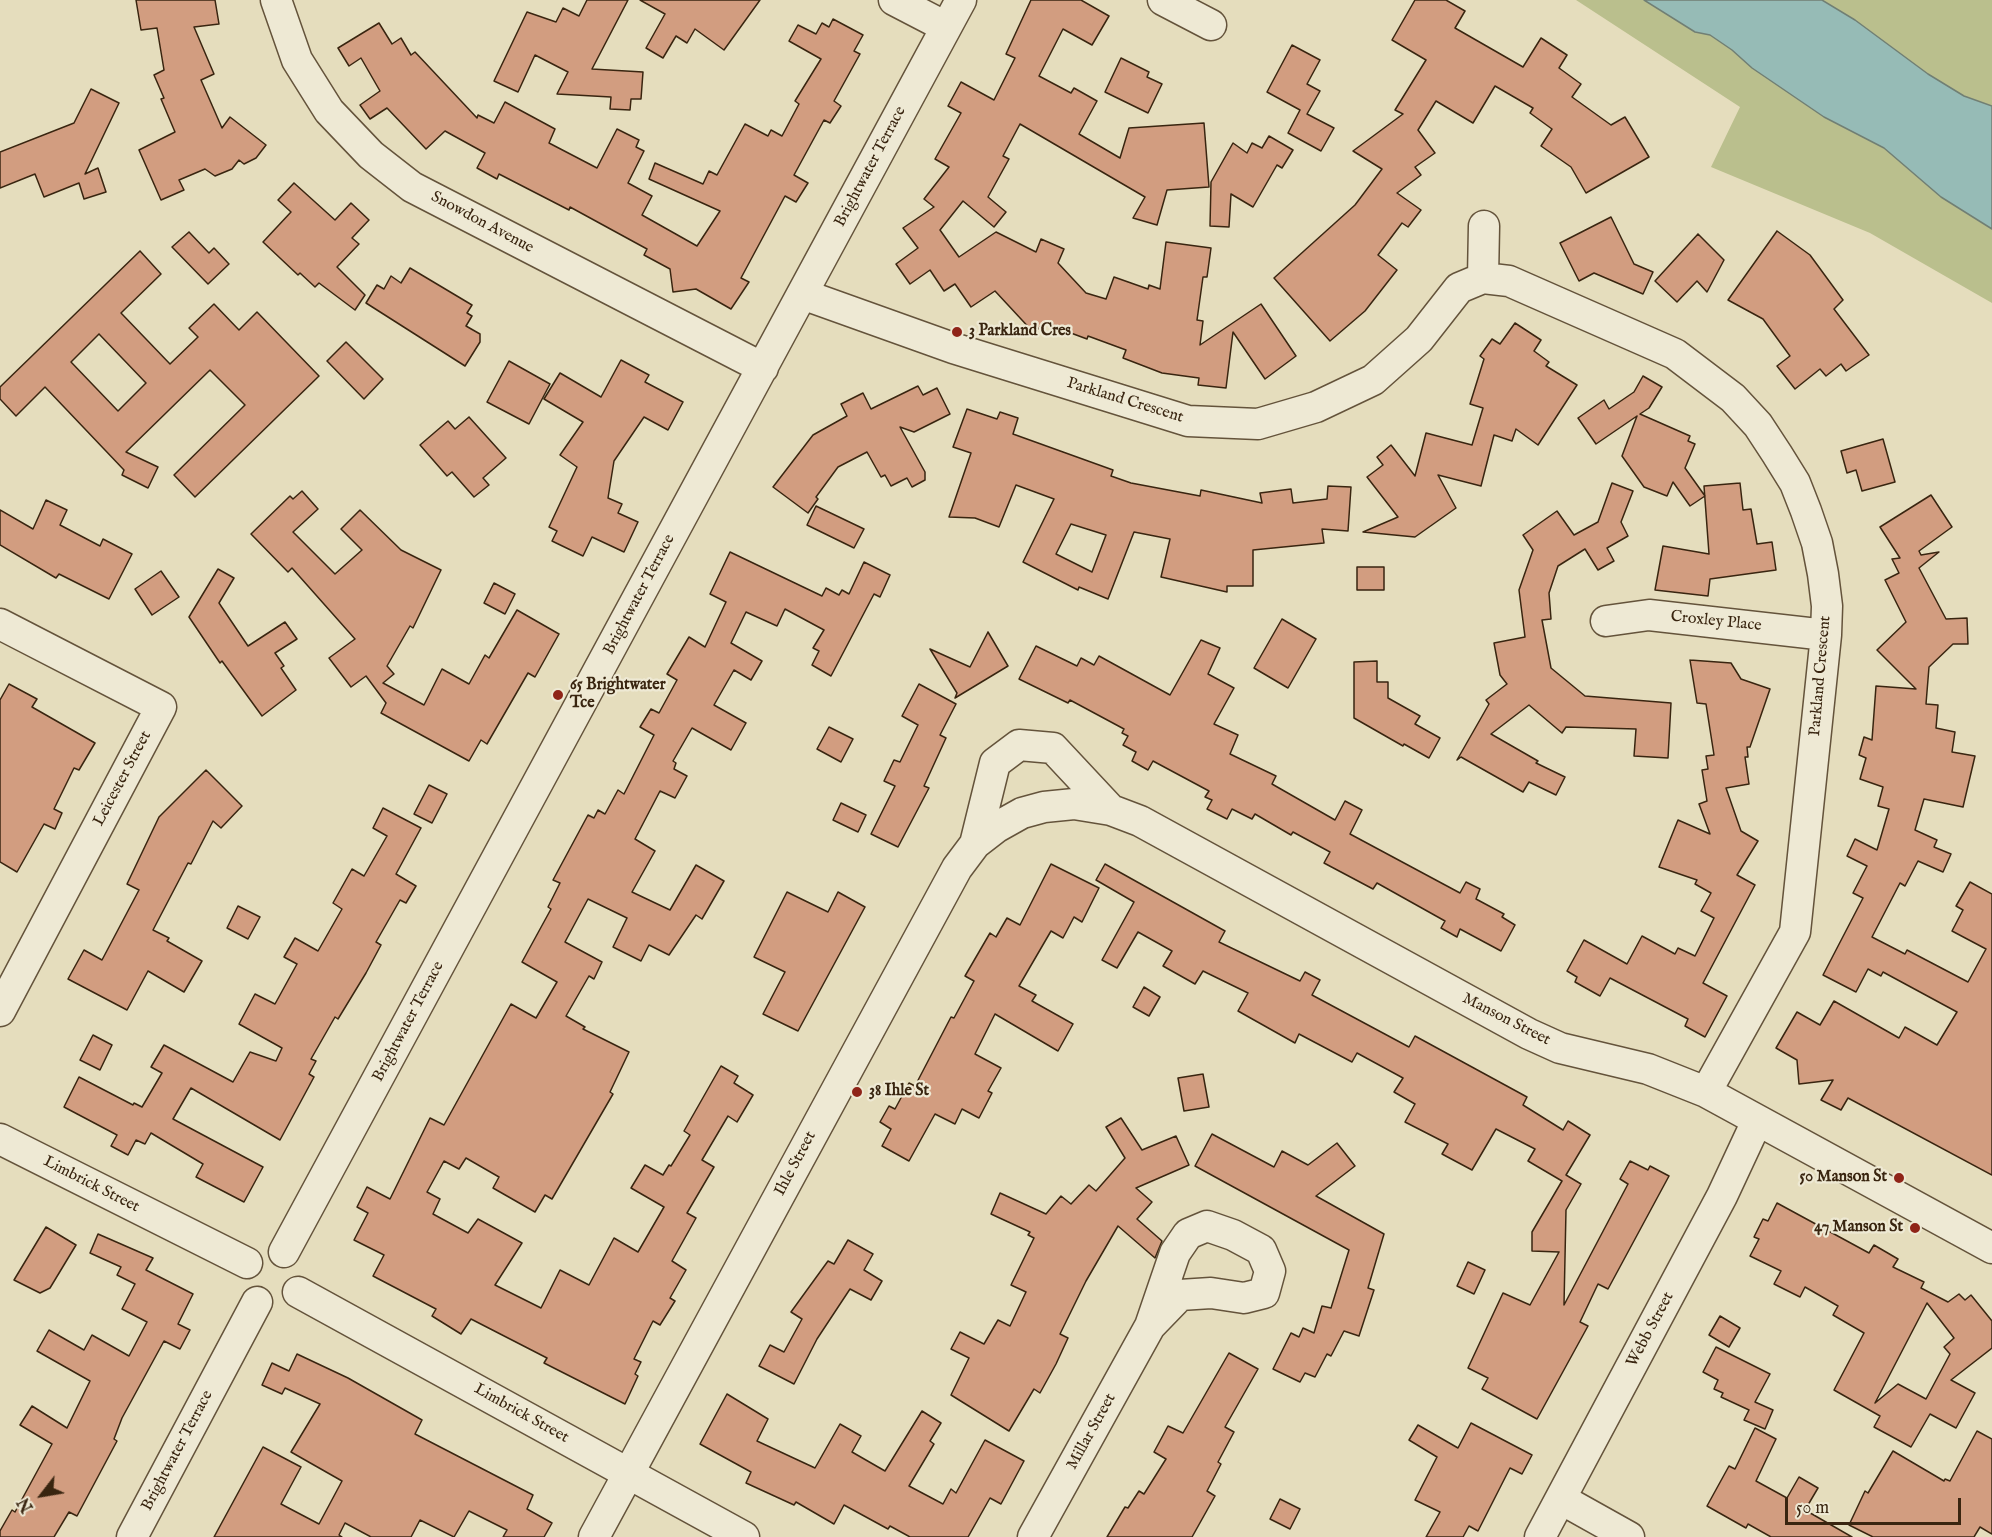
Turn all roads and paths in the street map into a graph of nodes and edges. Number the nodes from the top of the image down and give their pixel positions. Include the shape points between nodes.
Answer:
1 (276, 0) edge
2 (894, 0) edge
3 (961, 0) edge
4 (1163, 0) edge
5 (1210, 25) dead end
6 (946, 27) junction
7 (1484, 226) dead end
8 (1483, 278) junction
9 (802, 294) junction
10 (763, 368) junction
11 (1606, 621) dead end
12 (0, 624) edge
13 (1826, 635) junction
14 (1110, 810) junction
15 (1022, 813) joint
16 (975, 844) junction
17 (0, 1011) edge
18 (1706, 1092) junction
19 (1757, 1121) junction
20 (0, 1139) edge
21 (1992, 1248) edge
22 (284, 1252) junction
23 (247, 1263) junction
24 (298, 1292) junction
25 (257, 1302) junction
26 (1150, 1326) dead end
27 (629, 1473) junction
28 (1560, 1499) junction
29 (132, 1537) edge
30 (594, 1537) edge
31 (744, 1537) edge
32 (1033, 1537) edge
33 (1540, 1537) edge
34 (1629, 1537) edge

1 - 10 street, Snowdon Avenue via 297,60 329,111 371,155 412,187
2 - 6 street
3 - 6 street, Brightwater Terrace
4 - 5 street
6 - 9 street, Brightwater Terrace
7 - 8 street
8 - 9 street, Parkland Crescent via 1459,288 1419,339 1373,380 1316,407 1258,424 1188,421 953,348
8 - 13 street, Parkland Crescent via 1509,281 1655,345 1709,377 1733,398 1758,425 1795,483 1817,543 1827,606
9 - 10 street, Brightwater Terrace
10 - 22 street, Brightwater Terrace
11 - 13 street, Croxley Place via 1649,615
12 - 17 street, Leicester Street via 161,707
13 - 18 street, Parkland Crescent via 1795,932
14 - 15 street, Manson Street via 1074,804
14 - 16 street via 1053,748 1019,745 995,763
14 - 18 street, Manson Street via 1140,821 1528,1034 1560,1048 1648,1069
15 - 16 street, Ihle Street
16 - 27 street, Ihle Street via 943,892
18 - 19 street, Manson Street
19 - 21 street, Manson Street
19 - 28 street, Webb Street via 1722,1196
20 - 23 street, Limbrick Street
22 - 23 street via 267,1249
22 - 24 street via 300,1270 302,1282
23 - 25 street via 245,1286
24 - 25 street via 278,1306
24 - 27 street, Limbrick Street
25 - 29 street, Brightwater Terrace
26 - 32 street, Millar Street
27 - 30 street, Ihle Street
27 - 31 street, Limbrick Street
28 - 33 street, Webb Street
28 - 34 street

